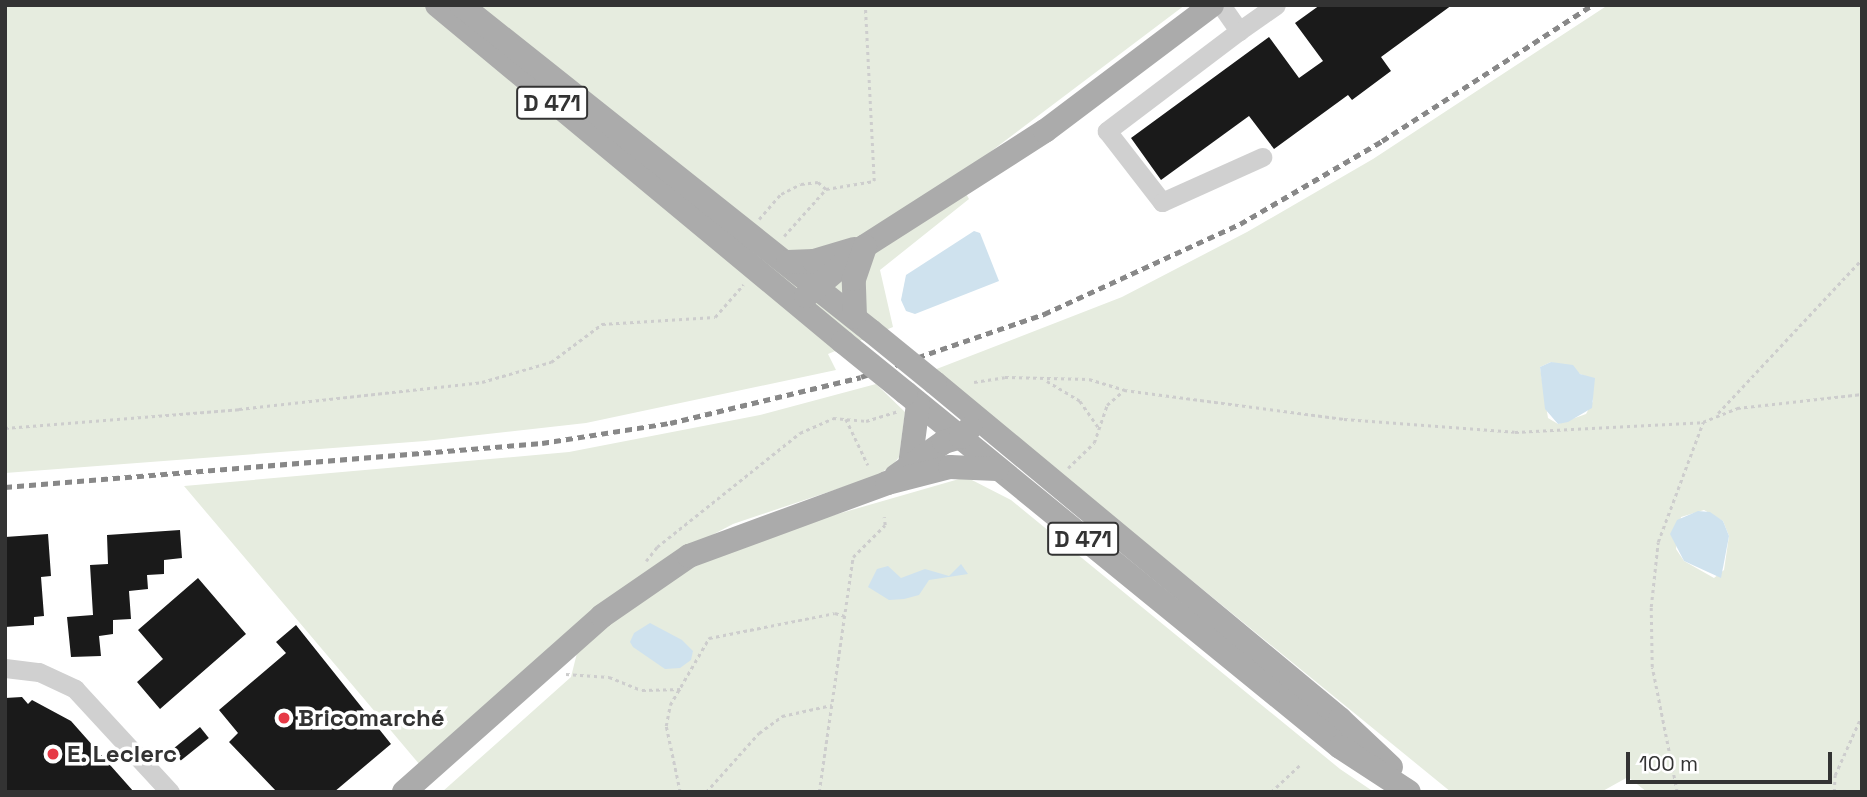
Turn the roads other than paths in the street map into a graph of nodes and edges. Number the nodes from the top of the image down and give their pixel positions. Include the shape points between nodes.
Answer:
1 (437, 5) edge
2 (461, 5) edge
3 (1212, 5) edge
4 (1221, 5) edge
5 (1276, 5) edge
6 (1239, 31) junction
7 (1262, 157) dead end
8 (865, 246) junction
9 (788, 262) junction
10 (817, 286) junction
11 (797, 303) junction
12 (863, 324) junction
13 (907, 403) junction
14 (969, 428) junction
15 (910, 465) junction
16 (950, 467) junction
17 (996, 469) junction
18 (887, 483) junction
19 (5, 668) edge
20 (170, 792) edge
21 (404, 792) edge
22 (1409, 792) edge
23 (1416, 792) edge

1 - 11 main road, D 471
2 - 9 main road, D 471
3 - 8 main road via 1036,138
4 - 6 street
5 - 6 street
6 - 7 street via 1107,131 1162,202
8 - 9 main road via 814,261
8 - 10 main road
8 - 12 main road via 854,279
9 - 10 main road, D 471
10 - 11 main road
10 - 12 main road, D 471
11 - 13 main road, D 471, bridge
12 - 14 main road, D 471, bridge via 935,383
13 - 14 main road, D 471
13 - 15 main road
14 - 15 main road
14 - 16 main road
14 - 17 main road, D 471
14 - 23 main road, D 471 via 1045,477 1340,719
15 - 18 main road
16 - 17 main road
16 - 18 main road
17 - 22 main road, D 471 via 1340,747
18 - 21 main road via 734,536 642,586 543,666
19 - 20 street via 39,672 75,689

